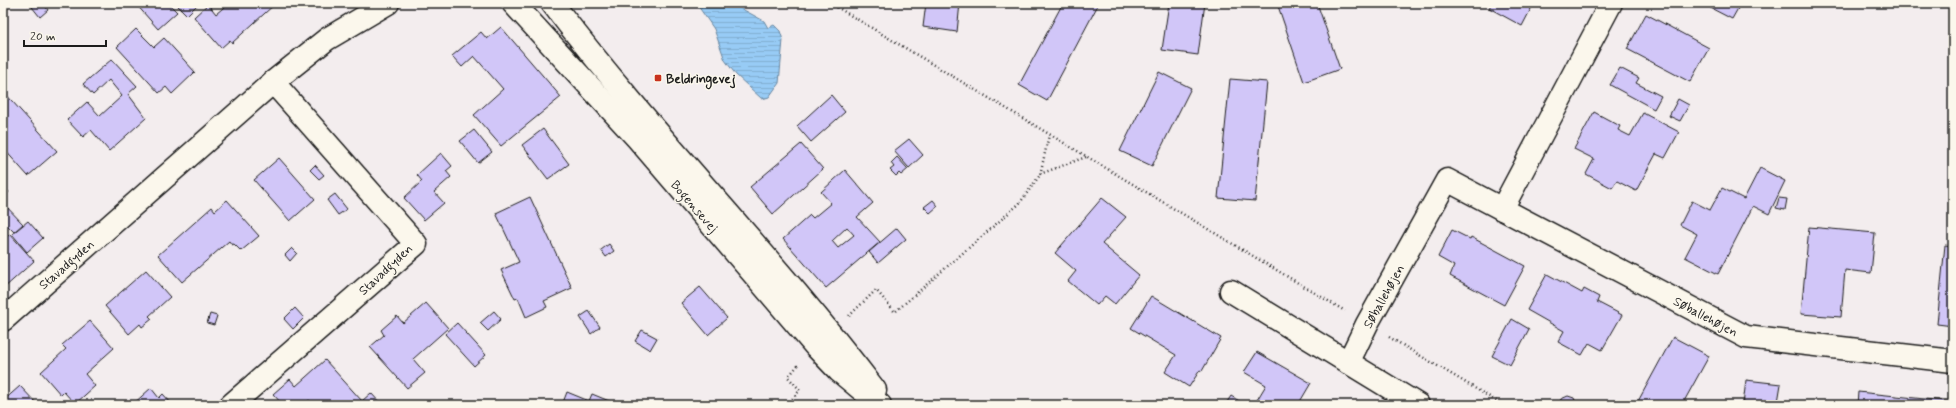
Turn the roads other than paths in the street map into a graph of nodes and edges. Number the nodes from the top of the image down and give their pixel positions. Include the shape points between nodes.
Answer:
1 (358, 3) edge
2 (388, 3) edge
3 (513, 3) edge
4 (552, 3) edge
5 (1611, 3) edge
6 (328, 39) junction
7 (273, 82) junction
8 (1502, 209) junction
9 (1231, 291) dead end
10 (3, 320) edge
11 (1953, 361) edge
12 (1348, 363) junction
13 (231, 405) edge
14 (880, 405) edge
15 (887, 405) edge
16 (1418, 405) edge

1 - 6 street, Stavadgyden
2 - 6 street, Stavadgyden
3 - 14 street, Bogensevej via 638,139 816,347 839,371
4 - 15 street, Bogensevej via 590,53 832,332
5 - 8 street
6 - 7 street, Stavadgyden
7 - 10 street, Stavadgyden
7 - 13 street, Stavadgyden via 416,244
8 - 11 street, Søballehøjen via 1746,337
8 - 12 street, Søballehøjen via 1447,180
9 - 12 street
12 - 16 street

